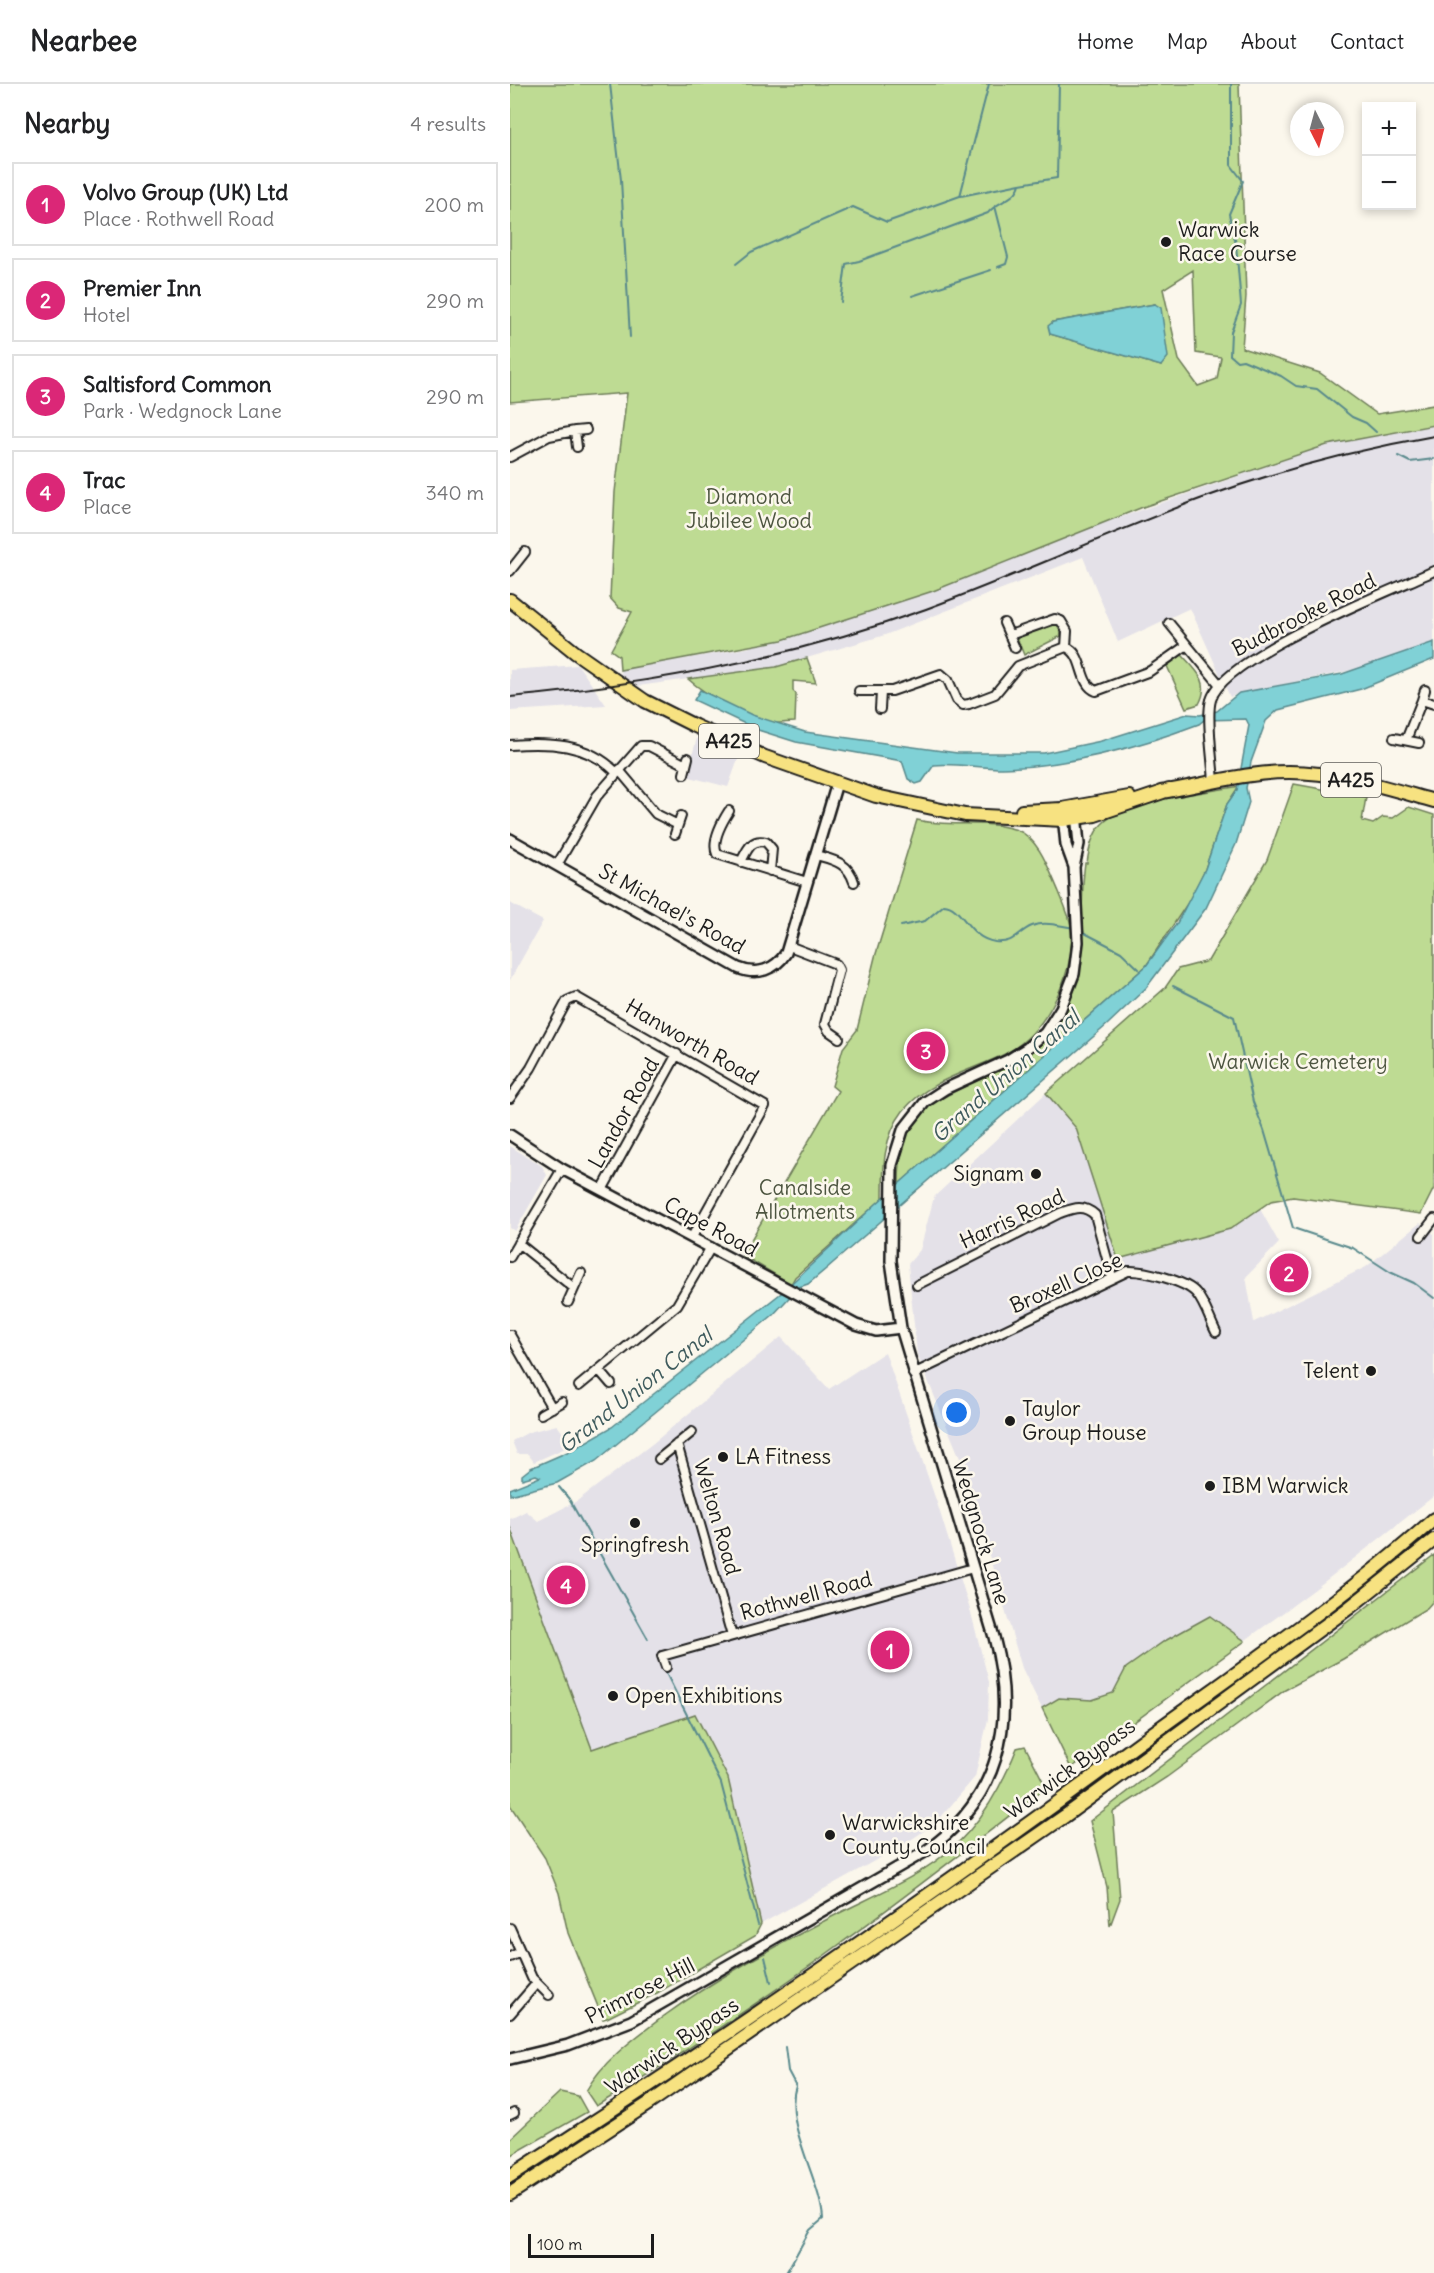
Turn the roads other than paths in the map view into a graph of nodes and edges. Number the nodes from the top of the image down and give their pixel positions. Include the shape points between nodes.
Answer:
1 (586, 430) dead end
2 (575, 431) junction
3 (577, 447) dead end
4 (510, 457) edge
5 (525, 552) dead end
6 (510, 571) edge
7 (1434, 571) edge
8 (510, 600) edge
9 (1004, 623) dead end
10 (1169, 623) dead end
11 (1010, 635) junction
12 (1187, 645) junction
13 (1066, 647) junction
14 (1015, 648) dead end
15 (1220, 685) junction
16 (1425, 690) dead end
17 (859, 691) dead end
18 (881, 692) junction
19 (1422, 700) junction
20 (1434, 704) edge
21 (880, 709) dead end
22 (1394, 738) dead end
23 (1406, 740) junction
24 (1419, 743) dead end
25 (510, 745) edge
26 (618, 772) junction
27 (684, 774) dead end
28 (1214, 782) junction
29 (837, 783) junction
30 (1434, 801) edge
31 (729, 811) dead end
32 (1069, 813) junction
33 (681, 816) dead end
34 (678, 825) junction
35 (675, 834) dead end
36 (510, 839) edge
37 (816, 855) junction
38 (741, 862) junction
39 (557, 865) junction
40 (770, 871) junction
41 (807, 882) junction
42 (854, 882) dead end
43 (789, 946) junction
44 (839, 1038) dead end
45 (677, 1054) junction
46 (510, 1098) edge
47 (510, 1135) edge
48 (562, 1169) junction
49 (602, 1190) junction
50 (1434, 1219) edge
51 (1421, 1236) dead end
52 (692, 1237) junction
53 (518, 1243) junction
54 (711, 1247) junction
55 (510, 1257) edge
56 (581, 1273) dead end
57 (1112, 1277) junction
58 (917, 1285) dead end
59 (574, 1288) junction
60 (568, 1302) dead end
61 (901, 1328) junction
62 (1216, 1332) dead end
63 (510, 1335) edge
64 (599, 1370) junction
65 (913, 1374) junction
66 (611, 1384) dead end
67 (579, 1386) dead end
68 (562, 1402) dead end
69 (552, 1408) junction
70 (541, 1414) dead end
71 (692, 1432) dead end
72 (677, 1444) junction
73 (659, 1459) dead end
74 (1434, 1519) edge
75 (1434, 1540) edge
76 (973, 1568) junction
77 (732, 1635) junction
78 (666, 1667) dead end
79 (510, 1928) edge
80 (520, 1952) junction
81 (748, 1954) joint
82 (510, 1957) edge
83 (536, 1984) junction
84 (549, 1995) dead end
85 (510, 2014) edge
86 (510, 2059) edge
87 (510, 2176) edge
88 (510, 2194) edge

1 - 2 street
2 - 3 street
2 - 4 street via 549,436
5 - 6 street
7 - 15 street, Budbrooke Road via 1299,633 1243,664
8 - 29 main road, A425 via 602,673 645,700 695,726
9 - 11 street
10 - 12 street
11 - 13 street via 1058,620 1067,631
11 - 14 street
12 - 13 street via 1150,671 1100,692 1090,688 1074,651
12 - 15 street
13 - 18 street via 1018,666 995,694 969,704 957,700 941,674
15 - 28 street, Budbrooke Road via 1210,706
16 - 19 street
17 - 18 street
18 - 21 street
19 - 20 street
19 - 23 street
22 - 23 street
23 - 24 street
25 - 26 street via 544,743 577,749
26 - 27 street via 644,745 687,762
26 - 34 street via 657,814
26 - 39 street via 597,796
28 - 30 main road, A425 via 1261,774 1330,776
28 - 32 main road via 1169,790 1095,815
29 - 32 main road, A425 via 898,803 965,815
29 - 37 street, St Michael's Road
31 - 38 street via 720,827 715,851 719,856
32 - 61 street, Wedgnock Lane via 1079,844 1074,867 1078,953 1061,1008 1045,1033 1008,1060 925,1102 903,1130 893,1156 890,1233
33 - 34 street
34 - 35 street
36 - 39 street, St Michael's Road
37 - 41 street, St Michael's Road
37 - 42 street via 844,864
38 - 40 street
38 - 40 street via 750,844 766,842 772,849
39 - 43 street, St Michael's Road via 745,971 770,969 783,958
40 - 41 street
41 - 43 street, St Michael's Road
43 - 44 street via 830,960 838,967 825,1024
45 - 46 street, Hanworth Road via 572,997
45 - 49 street, Landor Road
45 - 52 street, Hanworth Road via 765,1106
47 - 48 street, Cape Road
48 - 49 street, Cape Road
48 - 53 street
49 - 52 street, Cape Road
50 - 51 street
52 - 54 street, Cape Road
53 - 55 street
53 - 59 street
54 - 61 street, Cape Road via 863,1329
54 - 64 street via 677,1305
56 - 59 street
57 - 58 street, Harris Road via 1095,1215 1081,1207 1060,1213
57 - 62 street, Broxell Close via 1128,1271 1145,1272 1186,1287 1196,1293
57 - 65 street, Broxell Close
59 - 60 street
61 - 65 street, Wedgnock Lane
63 - 69 street
64 - 66 street
64 - 67 street
65 - 76 street, Wedgnock Lane
68 - 69 street
69 - 70 street
71 - 72 street, Welton Road
72 - 73 street, Welton Road
72 - 77 street, Welton Road
74 - 87 main road, Warwick Bypass via 1291,1632 1059,1802 791,1990
75 - 88 main road, Warwick Bypass via 1339,1615 1065,1816 648,2104
76 - 77 street, Rothwell Road
76 - 81 street, Wedgnock Lane via 1005,1691 1000,1746 981,1793 962,1819 933,1846
77 - 78 street, Rothwell Road via 662,1656
79 - 80 street
80 - 82 street
80 - 83 street
81 - 86 street, Primrose Hill via 616,2027 568,2045
83 - 84 street
83 - 85 street

